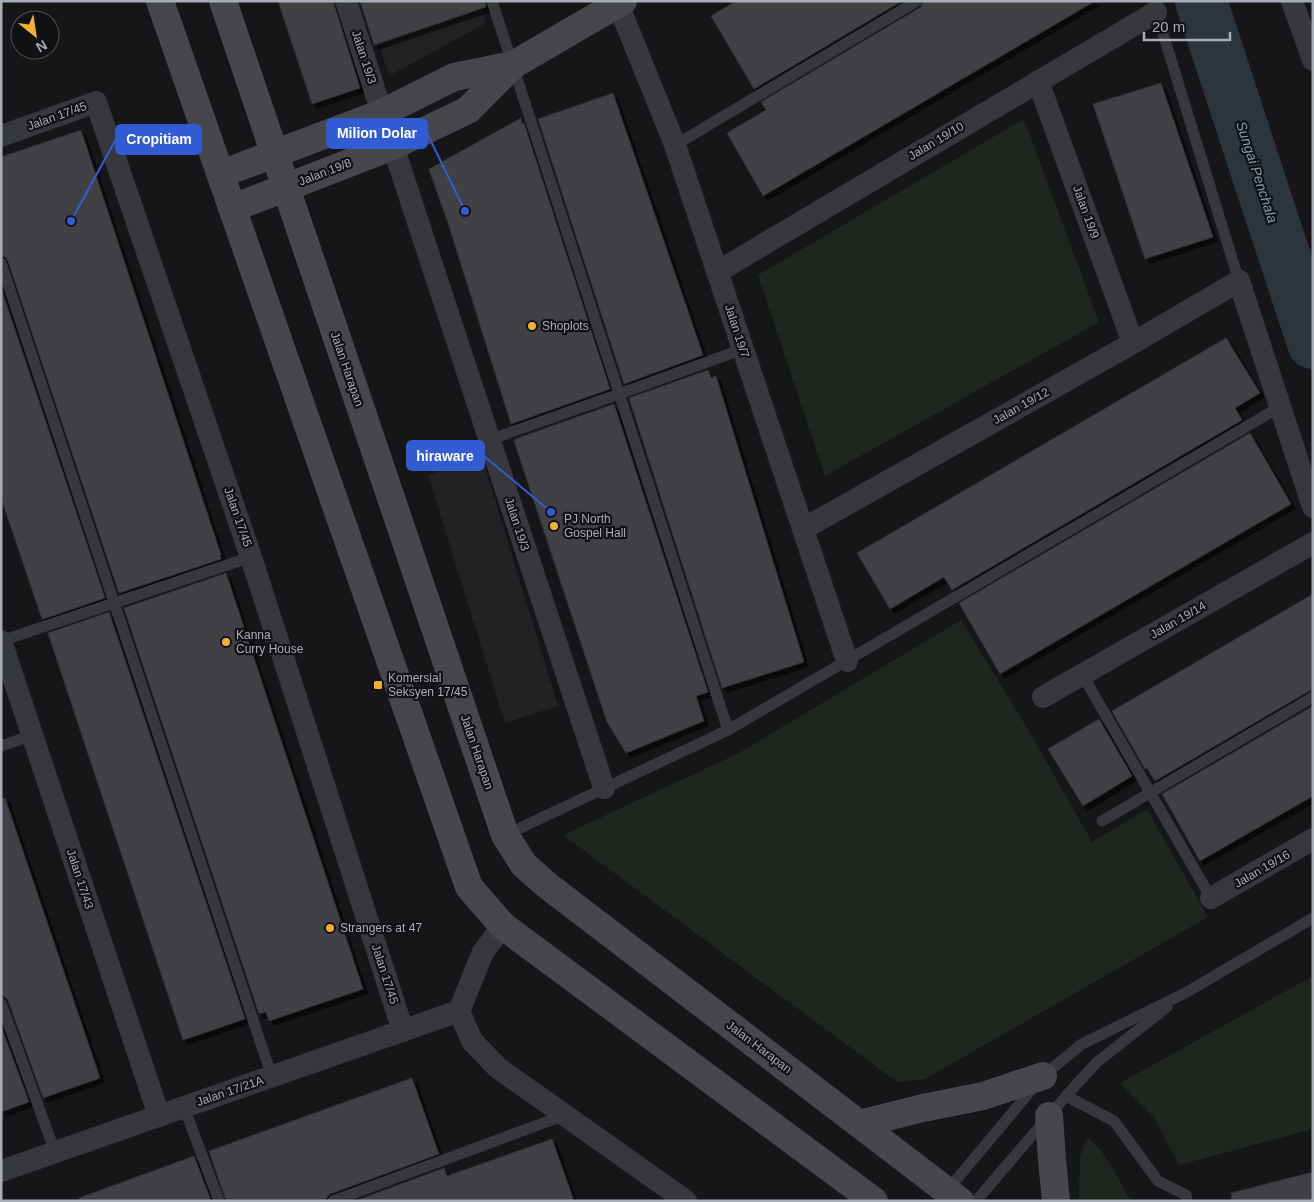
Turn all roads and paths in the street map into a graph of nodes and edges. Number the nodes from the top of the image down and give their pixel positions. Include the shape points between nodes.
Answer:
1 (160, 1) edge
2 (222, 1) edge
3 (346, 1) edge
4 (492, 1) edge
5 (917, 1) edge
6 (1292, 1) edge
7 (620, 3) edge
8 (1155, 6) edge
9 (1313, 60) edge
10 (513, 65) junction
11 (1038, 81) junction
12 (382, 113) junction
13 (1, 136) edge
14 (675, 144) junction
15 (393, 146) junction
16 (274, 154) junction
17 (221, 174) junction
18 (286, 188) junction
19 (233, 208) junction
20 (1, 263) edge
21 (717, 272) junction
22 (1239, 282) junction
23 (1133, 342) junction
24 (743, 349) junction
25 (619, 394) junction
26 (1280, 407) junction
27 (489, 440) junction
28 (1313, 507) edge
29 (803, 529) junction
30 (1313, 543) edge
31 (251, 557) junction
32 (114, 603) junction
33 (1, 641) edge
34 (847, 661) junction
35 (1082, 674) junction
36 (1043, 697) dead end
37 (1313, 697) edge
38 (728, 730) junction
39 (32, 735) junction
40 (1, 746) edge
41 (604, 788) junction
42 (1150, 793) junction
43 (1102, 821) dead end
44 (505, 835) junction
45 (1313, 840) edge
46 (1211, 898) joint
47 (1313, 918) edge
48 (502, 926) junction
49 (1187, 992) junction
50 (1, 1002) edge
51 (459, 1011) junction
52 (403, 1031) junction
53 (1043, 1076) junction
54 (272, 1077) junction
55 (1058, 1106) junction
56 (184, 1107) junction
57 (159, 1116) junction
58 (565, 1116) junction
59 (858, 1124) junction
60 (55, 1152) junction
61 (1, 1171) edge
62 (948, 1198) edge
63 (219, 1201) edge
64 (334, 1201) edge
65 (686, 1201) edge
66 (874, 1201) edge
67 (976, 1201) edge
68 (1056, 1201) edge
69 (1187, 1201) edge

1 - 17 main road
2 - 16 main road, Jalan Harapan
3 - 12 street, Jalan 19/3
4 - 10 lane
5 - 14 lane
6 - 9 street
7 - 10 main road, Jalan 19/8
7 - 14 street, Jalan 19/7
8 - 11 street, Jalan 19/10
8 - 22 lane
10 - 12 main road, Jalan 19/8 via 454,77
10 - 15 main road, Jalan 19/8 via 468,110
10 - 25 lane
11 - 21 street, Jalan 19/10
11 - 23 street, Jalan 19/9
12 - 16 main road, Jalan 19/8
13 - 31 street, Jalan 17/45 via 96,102
14 - 21 street, Jalan 19/7
15 - 18 main road, Jalan 19/8
15 - 27 street, Jalan 19/3
16 - 17 main road, Jalan 19/8
16 - 18 main road, Jalan Harapan
17 - 19 main road
18 - 19 main road, Jalan 19/8
18 - 44 main road, Jalan Harapan
19 - 48 main road via 469,887
20 - 32 lane
21 - 24 street, Jalan 19/7
22 - 23 street, Jalan 19/12
22 - 26 street
23 - 29 street, Jalan 19/12
24 - 25 lane
24 - 29 street, Jalan 19/7
25 - 27 lane
25 - 38 lane
26 - 28 street
26 - 34 lane
27 - 41 street, Jalan 19/3
29 - 34 street, Jalan 19/7
30 - 35 street, Jalan 19/14
31 - 32 lane
31 - 52 street, Jalan 17/45
32 - 33 lane
32 - 54 lane
33 - 39 street, Jalan 17/43
34 - 38 lane
35 - 36 street, Jalan 19/14
35 - 42 lane
37 - 42 lane
38 - 41 lane
39 - 40 lane
39 - 57 street, Jalan 17/43
41 - 44 lane
42 - 43 lane
42 - 46 lane
44 - 59 main road, Jalan Harapan via 524,865 548,886
45 - 46 street, Jalan 19/16
47 - 49 lane
48 - 51 street via 483,952
48 - 66 main road
49 - 53 lane via 1082,1044
49 - 55 lane via 1096,1063
50 - 60 lane
51 - 52 street, Jalan 17/21A
51 - 58 street via 472,1041 498,1068
52 - 54 street, Jalan 17/21A
53 - 59 main road via 983,1096
53 - 62 lane
54 - 56 street, Jalan 17/21A
55 - 67 lane
55 - 68 main road via 1052,1160
55 - 69 lane via 1114,1121 1158,1181 1186,1195
56 - 57 street, Jalan 17/21A
56 - 63 lane
57 - 60 street, Jalan 17/21A
58 - 64 lane
58 - 65 street
59 - 62 main road, Jalan Harapan
60 - 61 street, Jalan 17/21A

